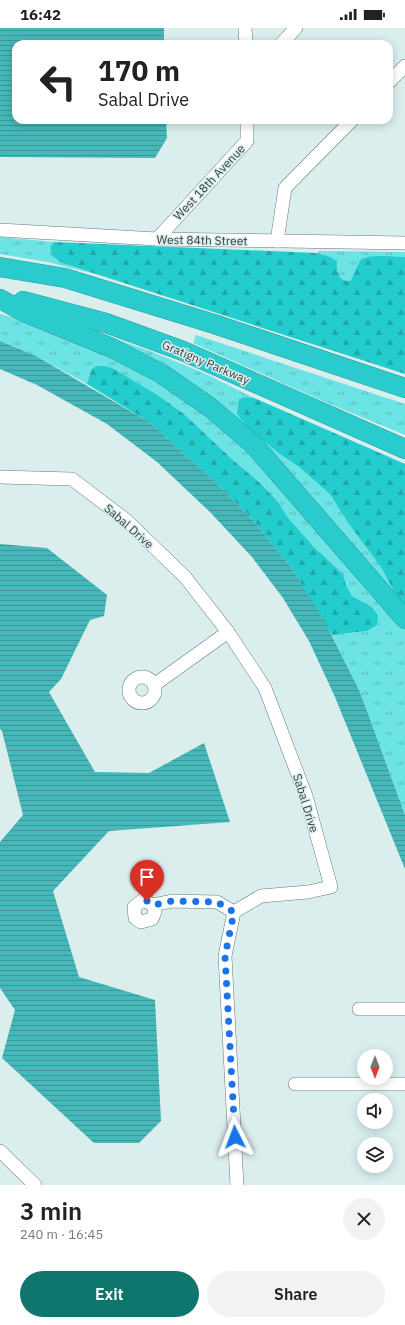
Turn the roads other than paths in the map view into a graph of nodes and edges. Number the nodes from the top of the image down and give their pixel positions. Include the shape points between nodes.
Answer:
1 (245, 28) edge
2 (296, 28) edge
3 (246, 40) edge
4 (285, 40) edge
5 (405, 66) edge
6 (393, 78) edge
7 (247, 124) edge
8 (348, 124) edge
9 (0, 230) edge
10 (157, 239) junction
11 (278, 242) junction
12 (405, 243) edge
13 (0, 267) edge
14 (0, 298) edge
15 (405, 388) edge
16 (405, 449) edge
17 (0, 477) edge
18 (405, 619) edge
19 (228, 632) junction
20 (154, 685) dead end
21 (153, 905) dead end
22 (234, 912) junction
23 (360, 1009) dead end
24 (405, 1009) edge
25 (295, 1084) dead end
26 (405, 1084) edge
27 (0, 1151) edge
28 (35, 1185) edge
29 (237, 1185) edge

1 - 3 street
2 - 4 street
5 - 6 street
7 - 10 street, West 18th Avenue via 247,141
8 - 11 street via 285,188
9 - 10 street, West 84th Street
10 - 11 street, West 84th Street
11 - 12 street, West 84th Street
13 - 15 highway via 64,278 214,324
14 - 16 highway, Gratigny Parkway via 30,302 106,323 176,348
14 - 18 highway via 24,312 112,348 162,374 211,408 254,445
17 - 19 street, Sabal Drive via 72,479 126,520 184,577
19 - 20 street
19 - 22 street, Sabal Drive via 265,688 306,796 330,888 261,896
21 - 22 street via 172,901 217,902
22 - 29 street via 225,956
23 - 24 street
25 - 26 street
27 - 28 street

